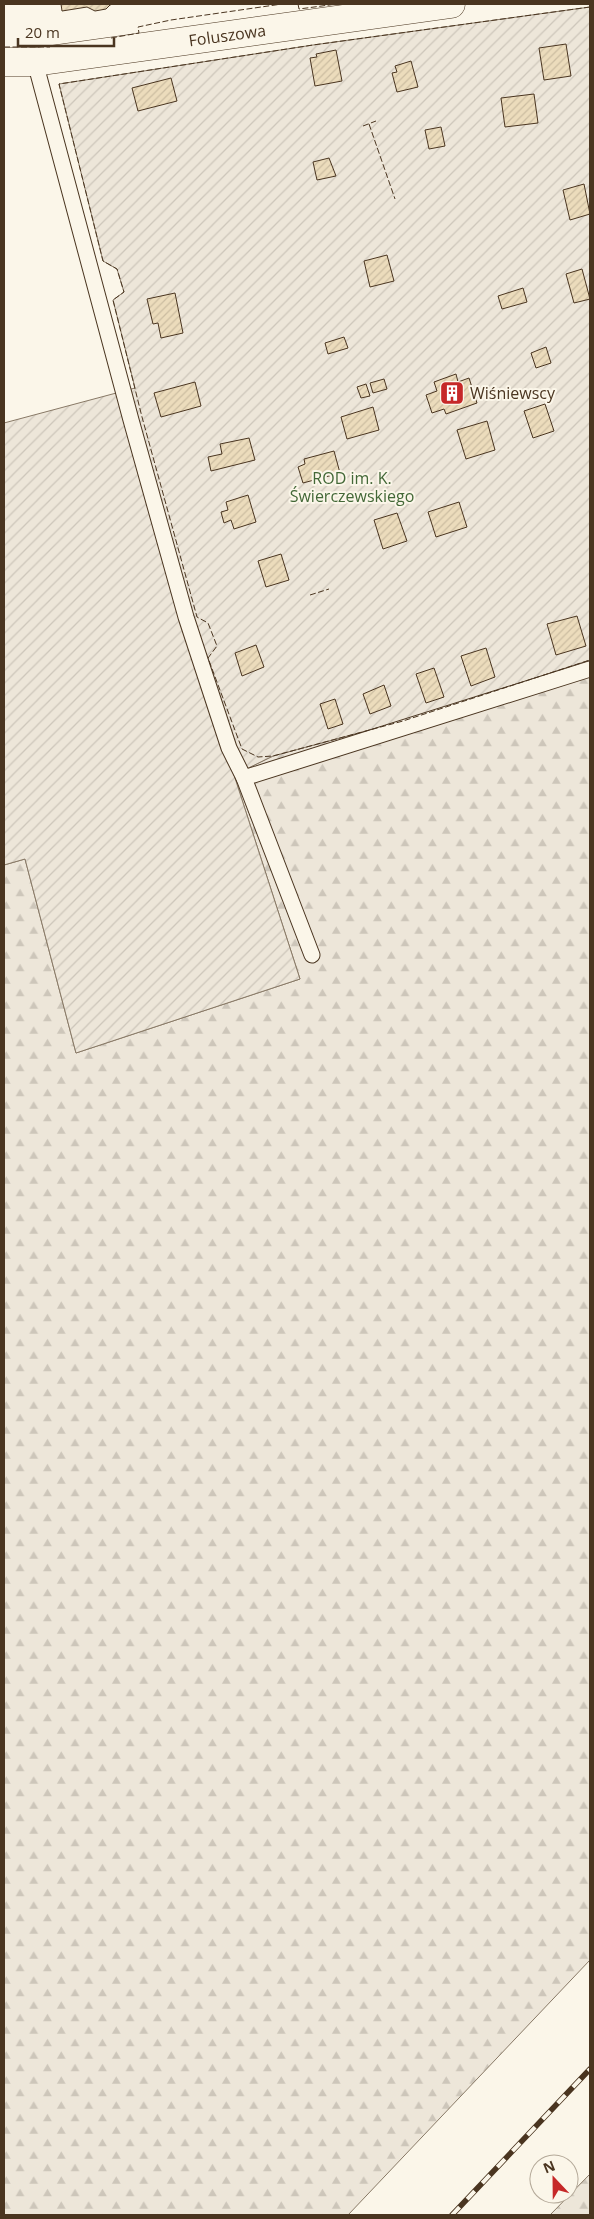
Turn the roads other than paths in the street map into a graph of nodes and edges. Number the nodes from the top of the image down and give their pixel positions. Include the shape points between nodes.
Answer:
1 (451, 4) edge
2 (4, 62) edge
3 (35, 62) junction
4 (590, 669) edge
5 (244, 778) junction
6 (312, 955) dead end

1 - 3 street, Foluszowa
2 - 3 street, Foluszowa
3 - 5 lane via 186,617 229,748
4 - 5 lane
5 - 6 lane

